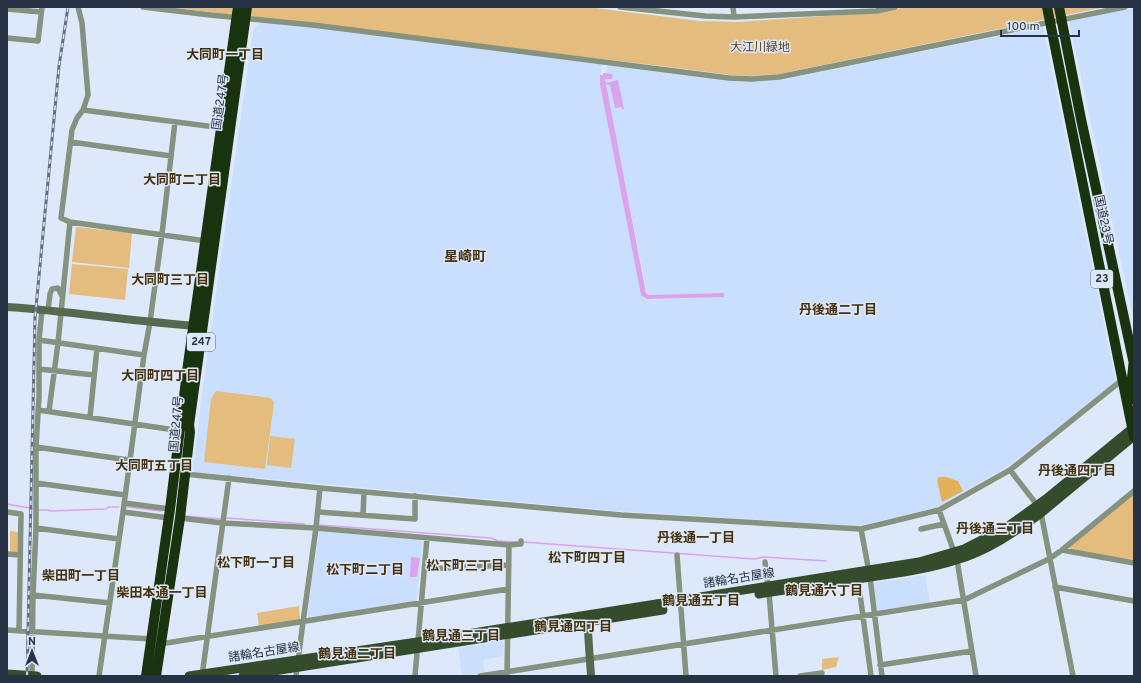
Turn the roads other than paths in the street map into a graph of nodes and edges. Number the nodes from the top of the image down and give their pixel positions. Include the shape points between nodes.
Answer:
1 (78, 7) edge
2 (143, 7) edge
3 (238, 7) edge
4 (247, 7) edge
5 (620, 7) edge
6 (733, 7) edge
7 (895, 7) edge
8 (1047, 7) edge
9 (1059, 7) edge
10 (1125, 7) edge
11 (7, 9) edge
12 (875, 9) edge
13 (42, 10) edge
14 (734, 17) junction
15 (241, 18) junction
16 (7, 38) edge
17 (83, 110) junction
18 (175, 122) junction
19 (226, 129) junction
20 (71, 142) junction
21 (171, 156) junction
22 (70, 222) junction
23 (162, 234) junction
24 (206, 241) junction
25 (62, 296) junction
26 (7, 307) edge
27 (45, 310) junction
28 (61, 311) junction
29 (150, 322) junction
30 (198, 326) junction
31 (1131, 335) edge
32 (39, 340) junction
33 (58, 343) junction
34 (97, 348) junction
35 (144, 355) junction
36 (1134, 359) edge
37 (1134, 364) edge
38 (39, 369) junction
39 (54, 371) junction
40 (94, 375) junction
41 (1122, 380) junction
42 (38, 410) junction
43 (49, 411) junction
44 (90, 417) junction
45 (135, 423) junction
46 (179, 430) junction
47 (190, 432) junction
48 (1134, 432) edge
49 (36, 447) junction
50 (130, 460) junction
51 (1010, 470) junction
52 (185, 474) junction
53 (229, 478) junction
54 (36, 483) junction
55 (320, 488) junction
56 (1134, 491) edge
57 (364, 492) junction
58 (125, 495) junction
59 (415, 496) junction
60 (124, 503) junction
61 (939, 510) junction
62 (1039, 510) junction
63 (7, 512) edge
64 (124, 512) junction
65 (318, 512) junction
66 (170, 514) junction
67 (363, 515) junction
68 (180, 518) junction
69 (222, 523) junction
70 (944, 524) junction
71 (36, 528) junction
72 (316, 528) junction
73 (861, 529) junction
74 (921, 529) dead end
75 (427, 538) junction
76 (119, 539) junction
77 (521, 542) dead end
78 (509, 545) junction
79 (1062, 550) junction
80 (7, 554) edge
81 (20, 555) junction
82 (676, 555) dead end
83 (956, 556) junction
84 (1049, 559) junction
85 (765, 562) dead end
86 (1134, 563) edge
87 (509, 565) junction
88 (425, 569) junction
89 (869, 574) junction
90 (858, 579) junction
91 (1055, 587) junction
92 (508, 589) junction
93 (768, 590) junction
94 (32, 595) junction
95 (964, 600) junction
96 (1134, 601) edge
97 (110, 603) junction
98 (422, 603) junction
99 (681, 604) junction
100 (874, 614) junction
101 (864, 616) junction
102 (588, 618) junction
103 (302, 622) junction
104 (7, 630) edge
105 (19, 631) junction
106 (507, 631) junction
107 (772, 631) junction
108 (33, 632) junction
109 (206, 636) junction
110 (105, 637) junction
111 (151, 639) junction
112 (160, 644) junction
113 (684, 645) junction
114 (417, 646) junction
115 (972, 651) junction
116 (590, 659) junction
117 (880, 665) junction
118 (298, 668) edge
119 (7, 674) edge
120 (507, 674) edge
121 (202, 675) edge
122 (32, 676) edge
123 (37, 676) edge
124 (99, 676) edge
125 (146, 676) edge
126 (156, 676) edge
127 (189, 676) edge
128 (243, 676) edge
129 (415, 676) edge
130 (480, 676) edge
131 (591, 676) edge
132 (686, 676) edge
133 (776, 676) edge
134 (800, 676) edge
135 (821, 676) edge
136 (871, 676) edge
137 (882, 676) edge
138 (976, 676) edge
139 (1073, 676) edge

1 - 17 street via 82,23 88,95
2 - 15 street
3 - 15 highway, 国道247号 / 247
4 - 15 highway, 国道247号 / 247
5 - 14 street
6 - 14 street
7 - 12 street
8 - 41 highway, 国道23号 / 23
9 - 31 highway, 国道23号 / 23
10 - 15 street via 787,75 752,79
11 - 13 street
12 - 14 street
13 - 16 street via 38,41
15 - 19 highway, 国道247号 / 247
17 - 18 street
17 - 20 street via 72,130
18 - 19 street
18 - 21 street
19 - 24 highway, 国道247号 / 247
19 - 30 highway, 国道247号 / 247
20 - 21 street
20 - 22 street via 61,218
21 - 23 street
22 - 23 street
22 - 25 street
23 - 24 street
23 - 29 street
24 - 30 highway, 国道247号 / 247
25 - 27 street via 58,288 52,289
25 - 28 street
26 - 27 street
27 - 28 street
27 - 32 street
28 - 29 street
28 - 33 street
29 - 30 street
29 - 35 street
30 - 46 highway, 国道247号 / 247
30 - 47 highway, 国道247号 / 247
31 - 37 highway, 国道23号 / 23
32 - 33 street
32 - 38 street
33 - 34 street
33 - 39 street
34 - 35 street
34 - 40 street
35 - 45 street
36 - 48 highway via 1131,392
38 - 39 street
38 - 42 street
39 - 40 street
39 - 43 street
40 - 44 street
41 - 48 highway, 国道23号 / 23
41 - 51 street
42 - 43 street
42 - 49 street
43 - 44 street
44 - 45 street
45 - 46 street
45 - 50 street
46 - 47 street
46 - 66 highway, 国道247号 / 247
47 - 52 highway, 国道247号 / 247
48 - 62 main road, 諸輪名古屋線
49 - 50 street
49 - 54 street
50 - 58 street
51 - 61 street
51 - 62 street
52 - 53 street
52 - 68 highway, 国道247号 / 247
53 - 55 street
53 - 69 street
54 - 58 street
54 - 71 street
55 - 57 street
55 - 65 street
56 - 79 street
57 - 59 street
57 - 67 street
58 - 60 street
59 - 67 street via 415,519
59 - 73 street via 621,515
60 - 64 street
60 - 66 street
61 - 70 street
61 - 73 street
62 - 83 main road, 諸輪名古屋線 via 1002,539
62 - 84 street
63 - 81 street via 21,514
64 - 66 street
64 - 76 street
65 - 67 street
65 - 72 street
66 - 111 highway, 国道247号 / 247
68 - 69 street
68 - 112 highway, 国道247号 / 247
69 - 72 street
69 - 109 street
70 - 74 street
70 - 83 street
71 - 76 street
71 - 94 street
72 - 75 street
72 - 103 street
73 - 89 street
75 - 78 street
75 - 88 street
76 - 97 street
77 - 78 street
78 - 87 street
79 - 84 street
79 - 86 street
80 - 81 street
81 - 105 street
82 - 99 street
83 - 89 main road, 諸輪名古屋線 via 923,569
83 - 95 street
84 - 91 street
84 - 95 street
85 - 93 street
87 - 88 street
87 - 92 street
88 - 98 street
89 - 90 main road, 諸輪名古屋線
89 - 93 main road, 諸輪名古屋線
89 - 100 street
90 - 93 main road, 諸輪名古屋線
90 - 101 street
91 - 96 street
91 - 139 street
92 - 98 street
92 - 106 street
93 - 99 main road, 諸輪名古屋線
93 - 107 street
94 - 97 street
94 - 108 street
95 - 100 street
95 - 115 street
97 - 110 street
98 - 103 street
98 - 114 street
99 - 102 main road, 諸輪名古屋線
99 - 113 street
100 - 101 street
100 - 117 street
101 - 107 street
101 - 136 street
102 - 106 main road, 諸輪名古屋線
102 - 116 street
103 - 109 street
103 - 118 street
104 - 105 street
105 - 108 street
106 - 114 main road, 諸輪名古屋線
106 - 120 street
107 - 113 street
107 - 133 street
108 - 110 street
108 - 122 street
109 - 112 street
109 - 121 street
110 - 111 street
110 - 124 street
111 - 125 highway, 国道247号 / 247
112 - 126 highway, 国道247号 / 247
113 - 116 street
113 - 132 street
114 - 118 main road, 諸輪名古屋線
114 - 129 street
115 - 117 street
115 - 138 street
116 - 120 street
116 - 131 street
117 - 137 street
118 - 121 main road, 諸輪名古屋線
118 - 128 main road, 諸輪名古屋線
119 - 122 main road
120 - 130 street
121 - 127 main road, 諸輪名古屋線
122 - 123 main road
134 - 135 street via 822,673

